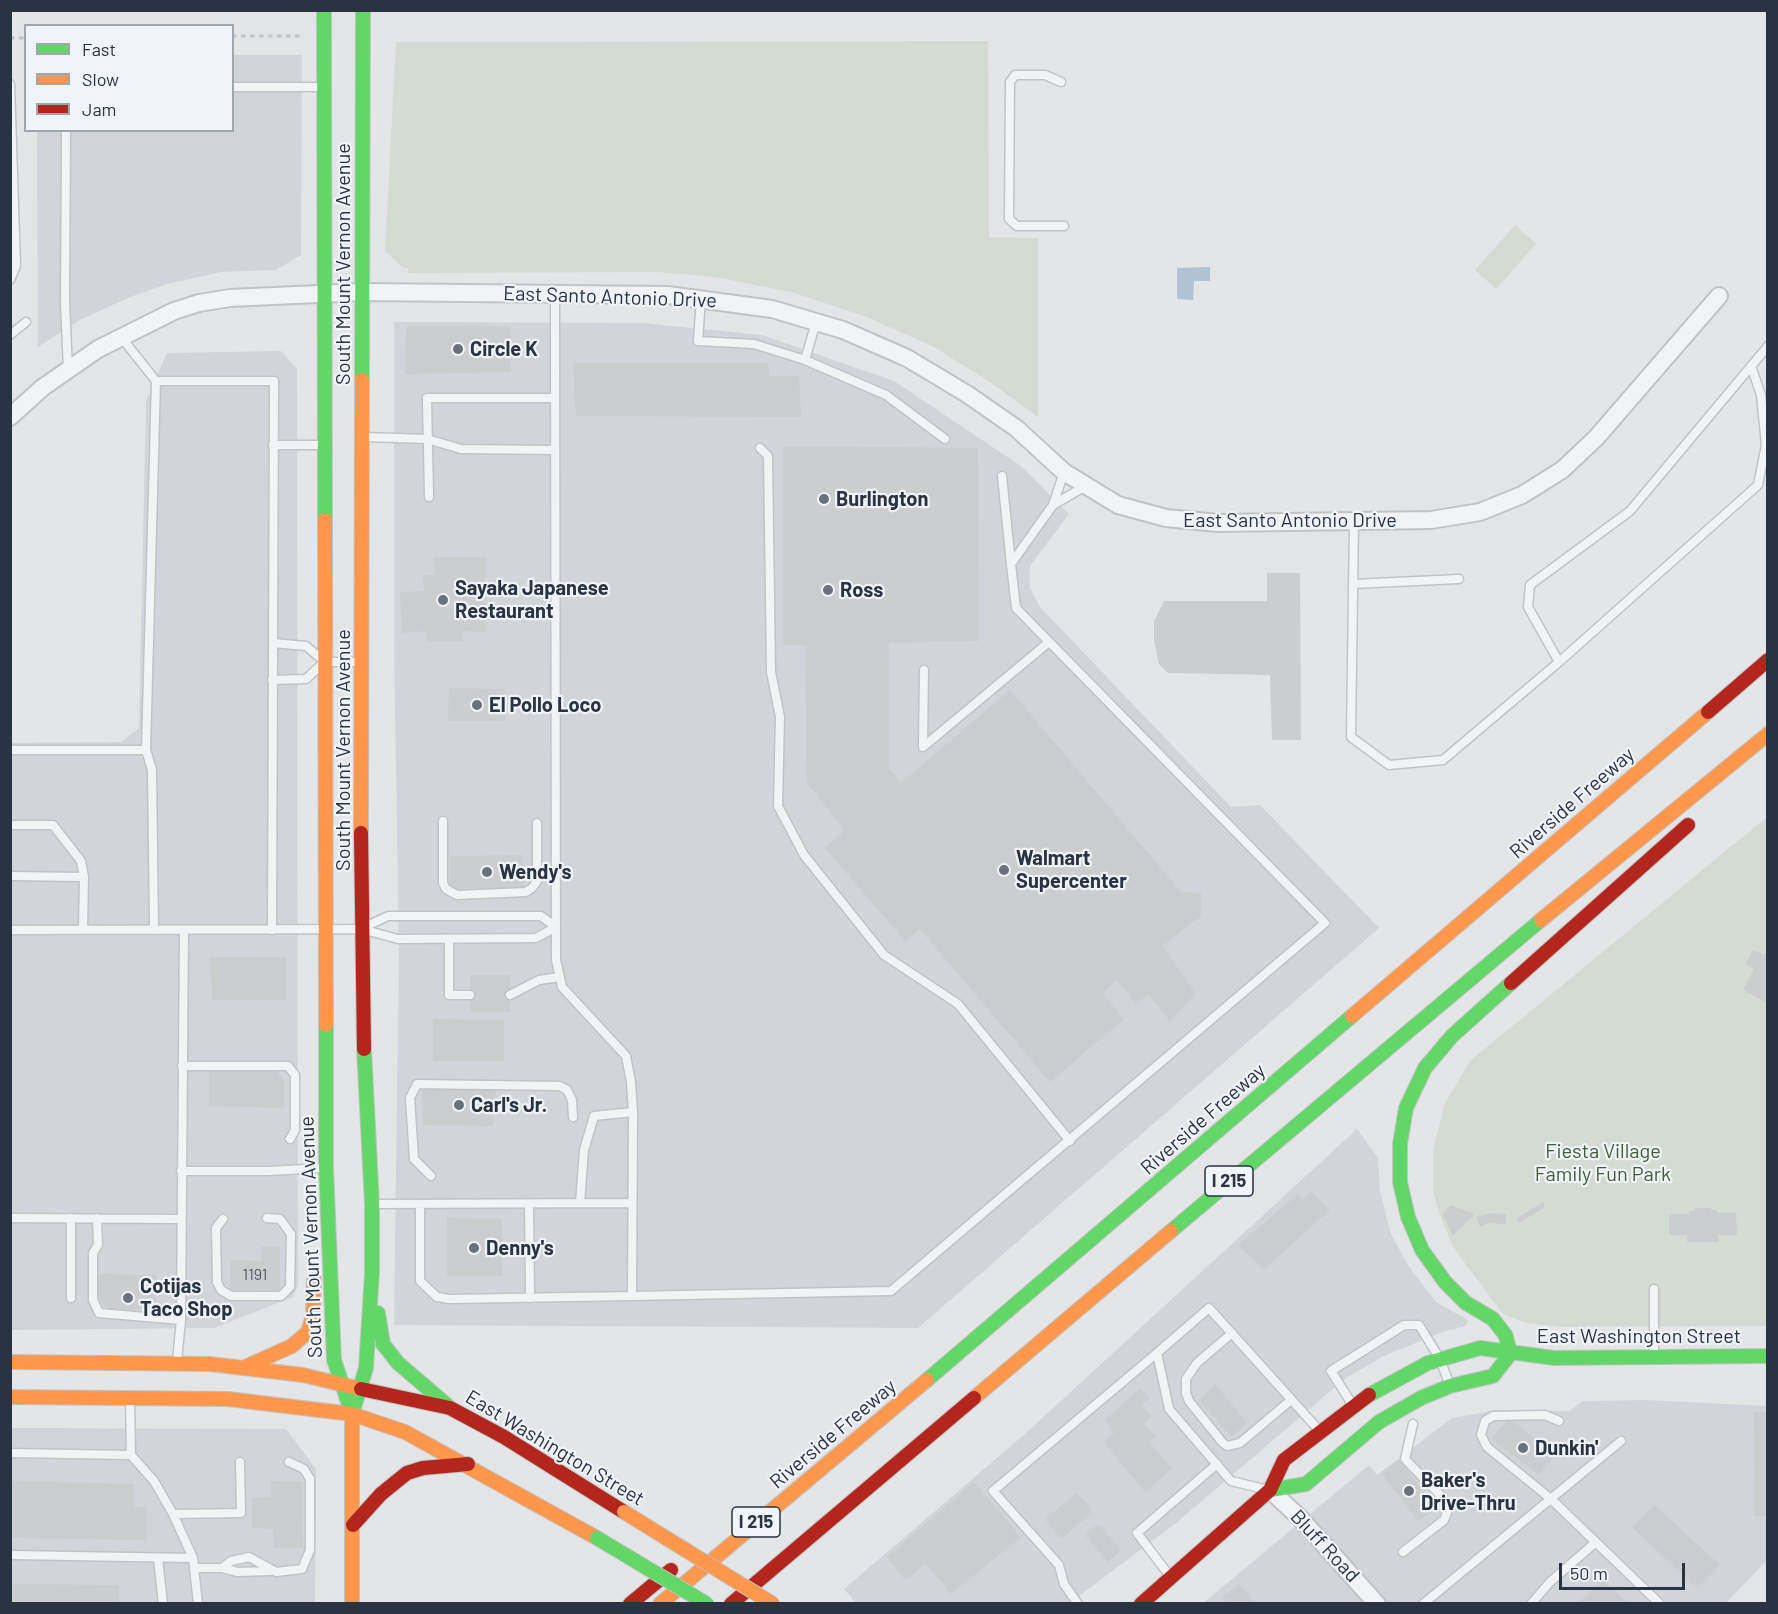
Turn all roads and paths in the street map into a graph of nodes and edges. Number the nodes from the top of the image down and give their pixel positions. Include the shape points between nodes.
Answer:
1 (324, 15) edge
2 (363, 15) edge
3 (234, 36) edge
4 (285, 36) dead end
5 (1061, 82) dead end
6 (10, 84) edge
7 (234, 87) edge
8 (323, 87) junction
9 (66, 132) edge
10 (1064, 226) dead end
11 (13, 228) edge
12 (10, 280) edge
13 (363, 292) junction
14 (324, 293) junction
15 (555, 293) junction
16 (1719, 296) dead end
17 (701, 298) junction
18 (26, 322) dead end
19 (816, 322) junction
20 (10, 335) edge
21 (121, 337) junction
22 (1767, 346) edge
23 (806, 360) junction
24 (1751, 366) junction
25 (68, 369) junction
26 (156, 381) junction
27 (555, 398) junction
28 (10, 417) edge
29 (362, 437) junction
30 (428, 439) junction
31 (945, 439) dead end
32 (273, 445) junction
33 (324, 445) junction
34 (760, 448) dead end
35 (555, 450) junction
36 (1064, 472) junction
37 (1002, 476) dead end
38 (1084, 486) junction
39 (429, 497) dead end
40 (1053, 505) junction
41 (1354, 521) junction
42 (1011, 564) junction
43 (1459, 579) dead end
44 (1353, 584) junction
45 (1049, 642) junction
46 (273, 643) junction
47 (1767, 660) edge
48 (325, 662) junction
49 (363, 662) junction
50 (1559, 662) junction
51 (924, 670) dead end
52 (272, 680) junction
53 (1767, 734) edge
54 (10, 750) edge
55 (146, 750) junction
56 (1732, 764) junction
57 (1711, 800) dead end
58 (1697, 817) dead end
59 (443, 821) dead end
60 (537, 823) dead end
61 (10, 825) edge
62 (10, 876) edge
63 (84, 877) junction
64 (556, 927) junction
65 (361, 929) junction
66 (10, 930) edge
67 (83, 930) junction
68 (154, 930) junction
69 (184, 930) junction
70 (272, 930) junction
71 (325, 930) junction
72 (449, 939) junction
73 (560, 977) junction
74 (470, 995) dead end
75 (510, 995) dead end
76 (182, 1066) junction
77 (633, 1112) junction
78 (573, 1117) dead end
79 (290, 1139) dead end
80 (1070, 1141) junction
81 (326, 1168) junction
82 (181, 1171) junction
83 (431, 1176) dead end
84 (580, 1203) junction
85 (633, 1203) junction
86 (372, 1204) junction
87 (420, 1204) junction
88 (529, 1204) junction
89 (328, 1210) junction
90 (10, 1218) edge
91 (71, 1218) junction
92 (97, 1218) junction
93 (267, 1218) dead end
94 (181, 1219) junction
95 (223, 1219) dead end
96 (315, 1242) dead end
97 (314, 1263) dead end
98 (372, 1273) junction
99 (1654, 1289) dead end
100 (632, 1296) junction
101 (71, 1298) dead end
102 (530, 1298) junction
103 (181, 1320) junction
104 (1232, 1333) junction
105 (1157, 1353) junction
106 (1510, 1354) junction
107 (1767, 1356) edge
108 (1654, 1357) junction
109 (1440, 1359) junction
110 (10, 1362) edge
111 (177, 1364) junction
112 (243, 1368) junction
113 (342, 1384) junction
114 (1450, 1386) junction
115 (361, 1389) junction
116 (10, 1396) edge
117 (130, 1397) junction
118 (1292, 1400) junction
119 (450, 1408) junction
120 (1356, 1410) junction
121 (352, 1413) junction
122 (1559, 1421) dead end
123 (1413, 1424) dead end
124 (1320, 1432) junction
125 (1621, 1441) dead end
126 (854, 1443) junction
127 (10, 1453) edge
128 (131, 1455) junction
129 (240, 1462) dead end
130 (289, 1462) dead end
131 (468, 1464) junction
132 (1217, 1464) junction
133 (779, 1485) dead end
134 (1270, 1490) junction
135 (1551, 1499) junction
136 (850, 1504) junction
137 (172, 1514) junction
138 (353, 1525) junction
139 (1596, 1542) junction
140 (700, 1547) dead end
141 (1403, 1552) dead end
142 (10, 1556) edge
143 (158, 1558) junction
144 (194, 1563) junction
145 (222, 1568) junction
146 (270, 1571) junction
147 (1170, 1576) junction
148 (163, 1604) edge
149 (198, 1604) edge
150 (352, 1604) edge
151 (630, 1604) edge
152 (660, 1604) edge
153 (707, 1604) edge
154 (731, 1604) edge
155 (750, 1604) edge
156 (773, 1604) edge
157 (1078, 1604) edge
158 (1141, 1604) edge
159 (1377, 1604) edge
160 (1423, 1604) edge
161 (1531, 1604) edge
162 (1660, 1604) edge

1 - 8 main road, South Mount Vernon Avenue
2 - 13 main road, South Mount Vernon Avenue
3 - 4 path
5 - 10 lane via 1045,75 1015,75 1010,82 1009,219 1017,226
6 - 11 lane
7 - 8 lane
8 - 14 main road, South Mount Vernon Avenue
9 - 25 lane
11 - 12 lane via 16,266
13 - 14 street, East Santo Antonio Drive
13 - 15 street, East Santo Antonio Drive
13 - 29 main road, South Mount Vernon Avenue
14 - 21 street, East Santo Antonio Drive via 199,303
14 - 33 main road, South Mount Vernon Avenue
15 - 17 street, East Santo Antonio Drive
15 - 27 lane
16 - 41 street, East Santo Antonio Drive via 1596,438 1562,470 1522,495 1479,512 1431,520
17 - 19 street, East Santo Antonio Drive via 772,309
17 - 23 lane via 698,341 754,344
18 - 20 lane
19 - 23 lane
19 - 36 street, East Santo Antonio Drive via 907,358 967,394 1016,428
21 - 25 street, East Santo Antonio Drive
21 - 26 lane
22 - 24 lane
23 - 31 lane via 886,395
24 - 50 lane via 1761,395 1766,445 1758,485
24 - 50 lane via 1630,511 1530,585 1528,607
25 - 28 street, East Santo Antonio Drive
26 - 32 lane via 274,381
26 - 55 lane
27 - 30 lane via 427,398
27 - 35 lane
29 - 30 lane
29 - 49 main road, South Mount Vernon Avenue
30 - 35 lane via 461,449
30 - 39 lane
32 - 33 lane
32 - 46 lane
33 - 48 main road, South Mount Vernon Avenue
34 - 80 lane via 768,456 771,672 780,717 777,806 804,855 884,955 958,1004
35 - 64 lane
36 - 38 street, East Santo Antonio Drive
36 - 40 lane
37 - 42 lane
38 - 40 lane
38 - 41 street, East Santo Antonio Drive via 1118,505 1166,518 1218,523
40 - 42 lane
41 - 44 lane
42 - 45 lane via 1016,608
43 - 44 lane
44 - 50 lane via 1351,737 1389,765 1443,760
45 - 51 lane via 922,747
45 - 80 lane via 1325,923
46 - 48 lane via 306,646
46 - 52 lane
47 - 126 main road, Riverside Freeway / I 215
48 - 49 lane
48 - 52 lane via 306,679
48 - 71 main road, South Mount Vernon Avenue
49 - 65 main road, South Mount Vernon Avenue
52 - 70 lane
53 - 56 main road, I 215
54 - 55 lane
55 - 68 lane via 152,770
56 - 57 main road
56 - 136 main road, I 215 via 1471,976
58 - 106 main road via 1452,1036 1425,1068 1406,1108 1400,1144 1400,1182 1408,1218 1422,1251 1445,1282 1466,1303 1493,1319 1506,1336
59 - 60 lane via 443,883 458,895 526,892 532,888 537,881
61 - 63 lane via 53,825 81,861
62 - 63 lane
63 - 67 lane
64 - 65 lane via 541,916 388,916
64 - 72 lane via 536,938
64 - 73 lane
65 - 71 lane
65 - 72 lane via 398,939
65 - 86 main road, South Mount Vernon Avenue
66 - 67 lane
67 - 68 lane
68 - 69 lane
69 - 70 lane
69 - 76 lane
70 - 71 lane
71 - 81 main road, South Mount Vernon Avenue
72 - 74 lane via 449,995
73 - 75 lane via 539,980
73 - 77 lane via 562,987 626,1056
76 - 79 lane via 288,1066 295,1075 296,1130
76 - 82 lane
77 - 84 lane via 594,1116 584,1150
77 - 85 lane
78 - 83 lane via 572,1100 560,1086 417,1084 410,1098 414,1159
80 - 100 lane via 891,1291
81 - 82 lane
81 - 89 main road, South Mount Vernon Avenue
82 - 94 lane
84 - 85 lane
84 - 88 lane
85 - 100 lane
86 - 87 lane
86 - 98 main road, South Mount Vernon Avenue
87 - 88 lane
87 - 102 lane via 420,1281 426,1289 436,1297 449,1299
88 - 102 lane
89 - 96 main road
89 - 113 main road, South Mount Vernon Avenue via 332,1344
90 - 91 lane
91 - 92 lane
91 - 101 lane
92 - 94 lane
92 - 103 lane via 98,1245 93,1253 92,1271 93,1300 99,1313
93 - 95 lane via 280,1219 291,1234 290,1287 281,1296 231,1296 221,1290 217,1282 216,1228
94 - 103 lane
97 - 112 main road via 313,1316 308,1332 292,1346
98 - 115 main road, South Mount Vernon Avenue
98 - 119 main road via 383,1344 398,1363
99 - 108 lane
100 - 102 lane
103 - 111 lane
104 - 105 lane via 1209,1308
104 - 118 lane
104 - 118 lane via 1197,1363 1186,1379 1189,1401 1222,1442 1227,1446 1240,1443
105 - 132 lane via 1169,1409
105 - 157 lane via 993,1491 1059,1565 1064,1584
106 - 108 main road, East Washington Street via 1554,1358
106 - 109 main road, East Washington Street via 1480,1348
106 - 114 main road, East Washington Street via 1493,1376
107 - 108 main road, East Washington Street
109 - 114 lane
109 - 120 main road, East Washington Street via 1400,1377
109 - 120 lane via 1419,1325 1404,1325 1331,1371
110 - 111 main road, East Washington Street
111 - 112 main road, East Washington Street
112 - 113 main road, East Washington Street
113 - 115 main road, East Washington Street
113 - 121 main road, South Mount Vernon Avenue
114 - 134 main road, East Washington Street via 1367,1426 1306,1484
115 - 119 main road, East Washington Street
115 - 121 main road, South Mount Vernon Avenue
116 - 117 main road
117 - 121 main road via 228,1399
117 - 128 lane
118 - 124 lane
119 - 156 main road, East Washington Street, bridge via 504,1437
120 - 124 main road, East Washington Street
121 - 131 main road via 405,1432
121 - 138 main road
122 - 135 lane via 1545,1415 1493,1416 1485,1421 1481,1435 1487,1447
123 - 141 lane via 1406,1459 1444,1499 1448,1510 1444,1520
124 - 134 main road, East Washington Street via 1284,1460
125 - 135 lane
126 - 133 main road
126 - 152 main road, Riverside Freeway / I 215
127 - 128 lane
128 - 137 lane via 154,1481
129 - 137 lane via 240,1513
130 - 146 lane via 309,1474 309,1558 295,1572
131 - 138 main road via 407,1473
131 - 153 main road, bridge
132 - 134 lane via 1231,1481
132 - 147 lane via 1137,1533
134 - 147 main road, East Washington Street
134 - 159 street, Bluff Road
135 - 139 lane
135 - 160 lane
136 - 154 main road, I 215
136 - 155 main road
137 - 144 lane
138 - 150 main road
139 - 161 lane
139 - 162 lane
140 - 151 main road
142 - 143 lane
143 - 144 lane
143 - 148 lane
144 - 145 lane
144 - 149 lane
145 - 146 lane
145 - 146 lane via 240,1557 249,1557
147 - 158 main road, East Washington Street

